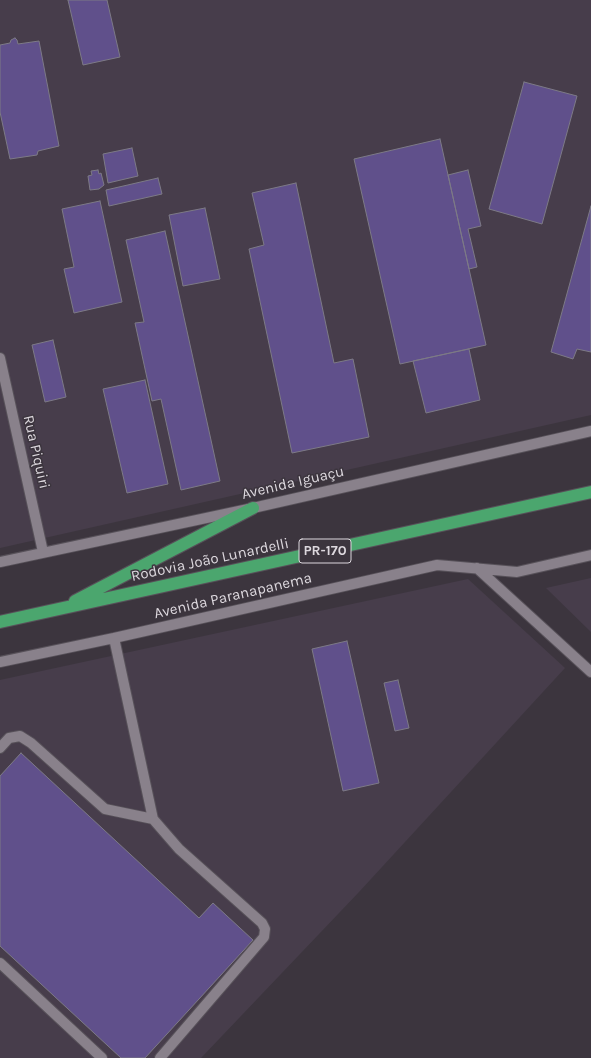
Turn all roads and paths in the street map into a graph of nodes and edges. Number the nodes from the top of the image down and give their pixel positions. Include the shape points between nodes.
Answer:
1 (0, 358) edge
2 (591, 431) edge
3 (591, 492) edge
4 (254, 508) junction
5 (43, 552) junction
6 (591, 555) edge
7 (0, 562) edge
8 (476, 568) junction
9 (60, 609) junction
10 (0, 622) edge
11 (114, 638) junction
12 (0, 662) edge
13 (591, 672) edge
14 (0, 748) edge
15 (153, 819) junction
16 (0, 963) edge
17 (102, 1058) edge
18 (160, 1058) edge

1 - 5 street, Rua Piquiri
2 - 4 street, Avenida Iguaçu
3 - 9 highway, Rodovia João Lunardelli / PR-170
4 - 5 street, Avenida Iguaçu
4 - 9 highway
5 - 7 street, Avenida Iguaçu
6 - 8 street, Avenida Paranapanema via 517,572
8 - 11 street, Avenida Paranapanema via 438,565
8 - 13 street
9 - 10 highway, Rodovia João Lunardelli / PR-170
11 - 12 street, Avenida Paranapanema
11 - 15 street
14 - 15 street via 9,738 20,736 105,809
15 - 18 street via 179,849 262,923 265,929 264,937
16 - 17 street

